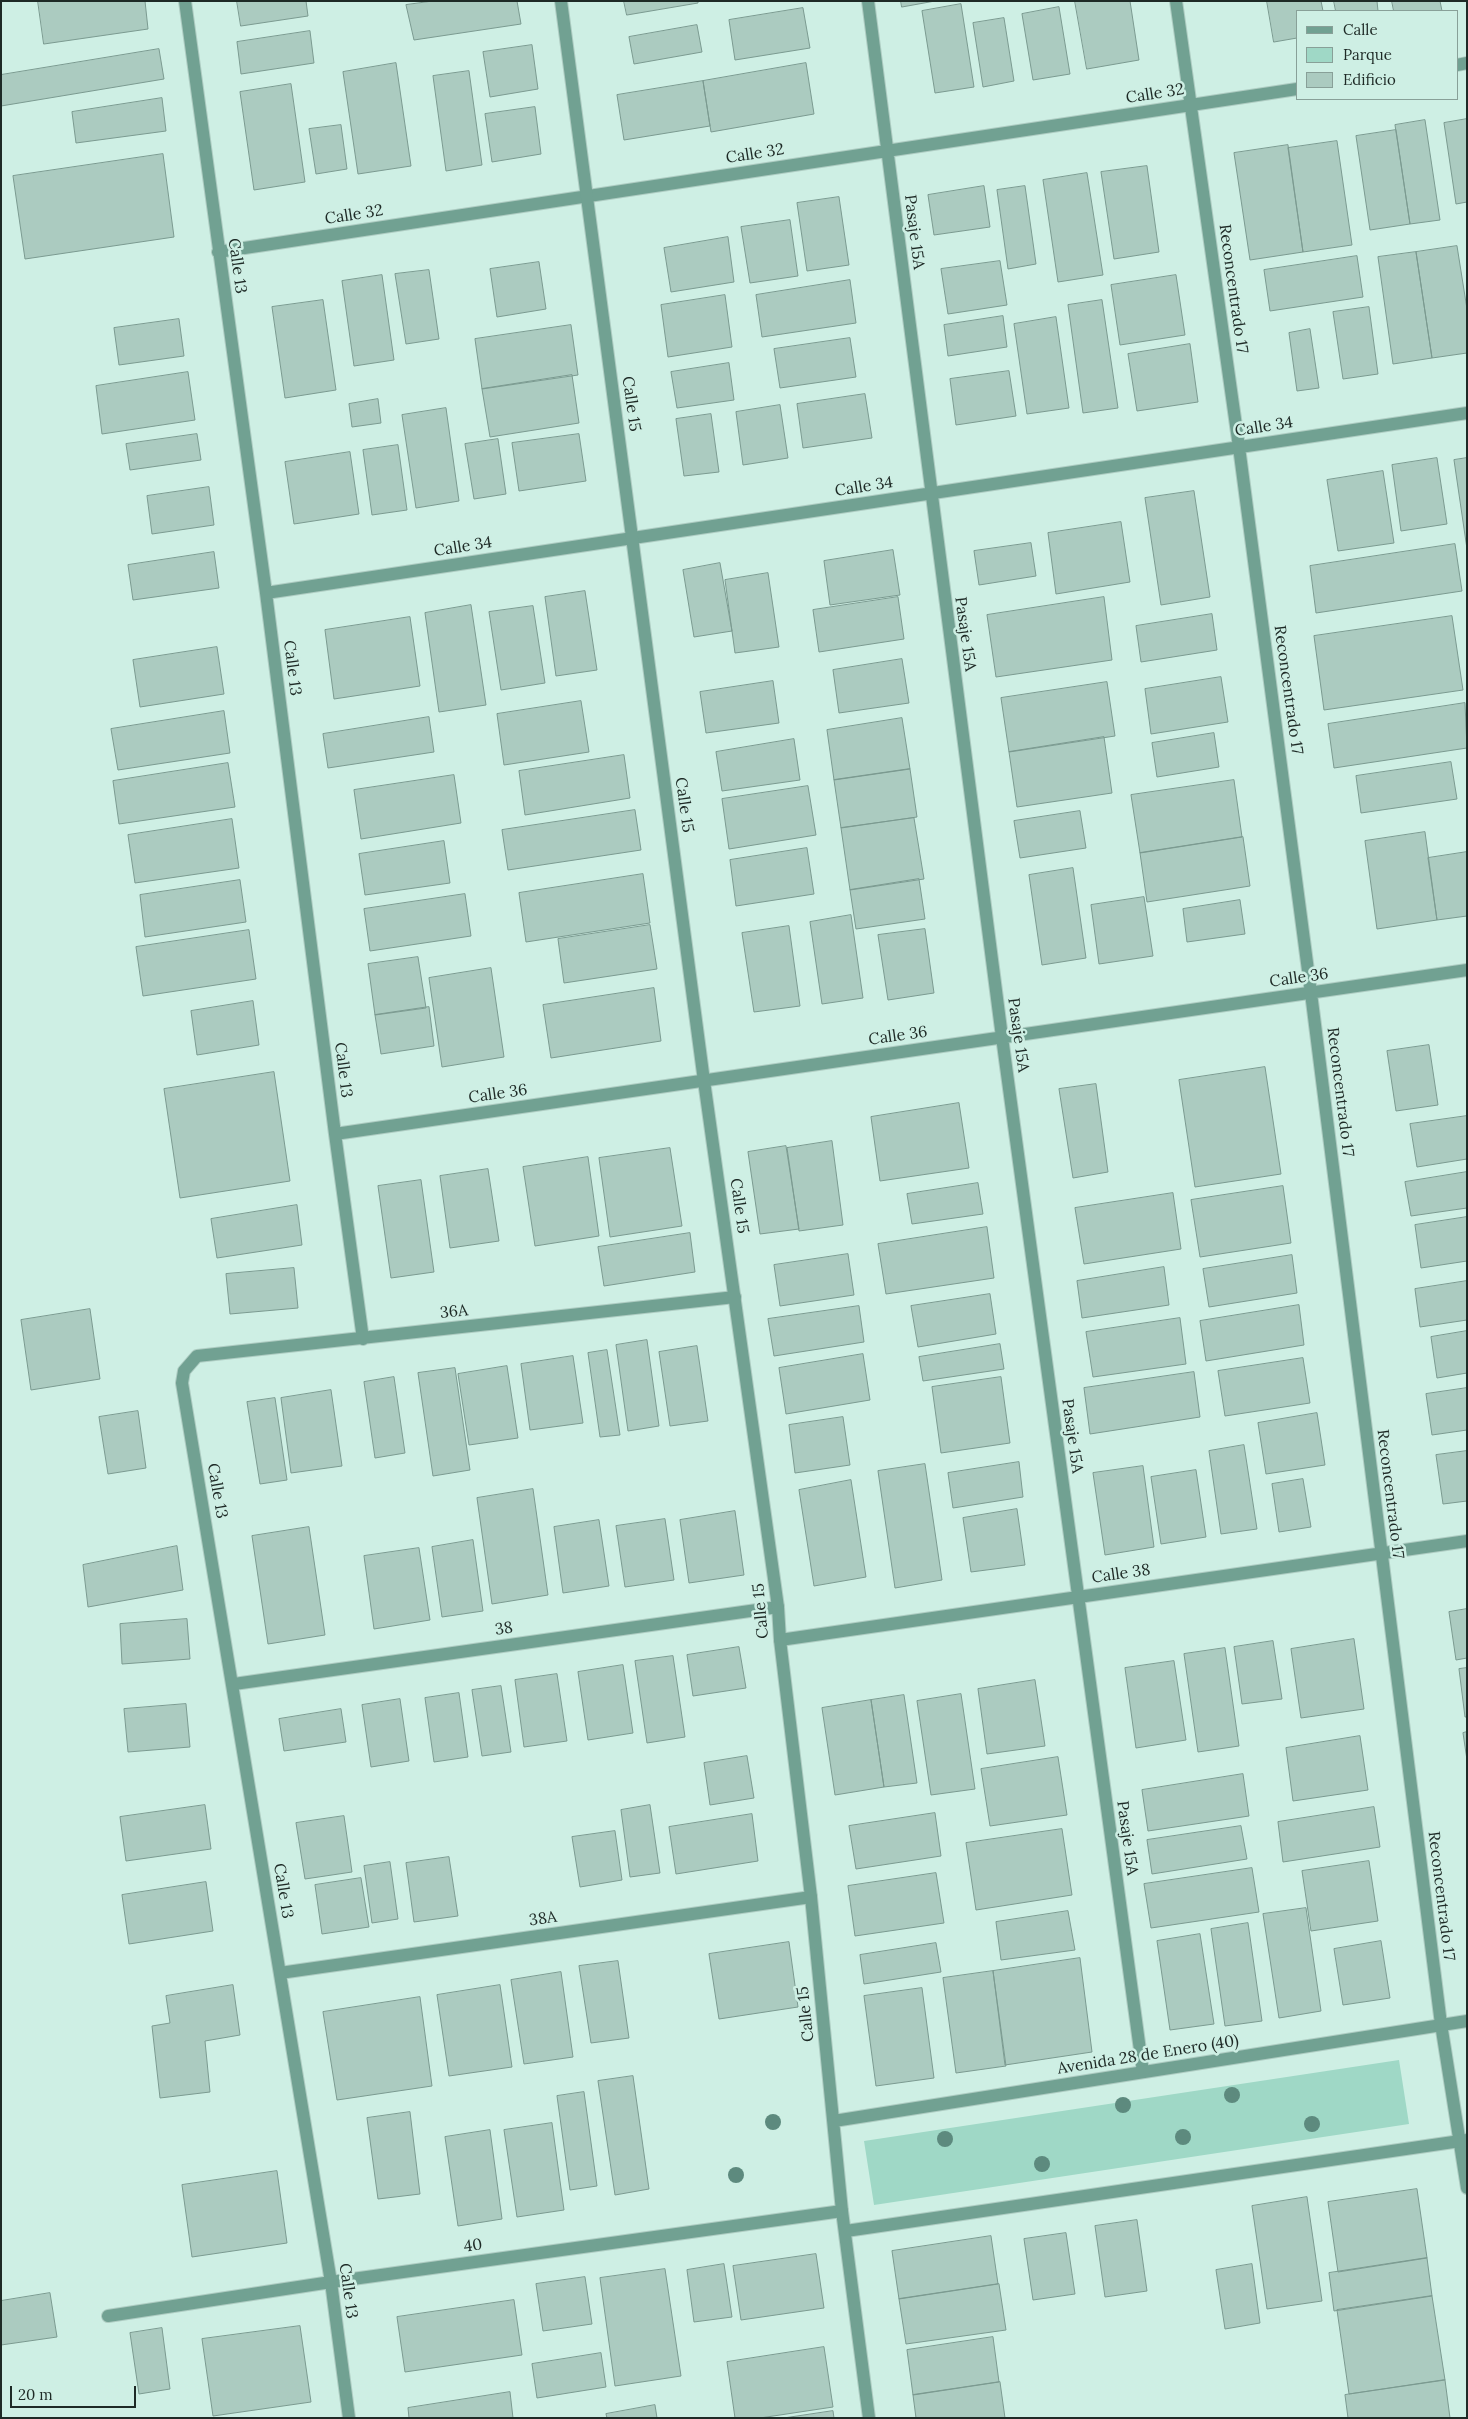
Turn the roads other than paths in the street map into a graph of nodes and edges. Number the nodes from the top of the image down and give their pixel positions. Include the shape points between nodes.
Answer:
1 (185, 1) edge
2 (561, 1) edge
3 (868, 1) edge
4 (1176, 1) edge
5 (1296, 89) edge
6 (1190, 105) junction
7 (888, 150) junction
8 (586, 196) junction
9 (218, 252) junction
10 (1467, 413) edge
11 (1239, 447) junction
12 (930, 493) junction
13 (632, 538) junction
14 (266, 593) junction
15 (1467, 970) edge
16 (1311, 993) junction
17 (1002, 1037) junction
18 (704, 1081) junction
19 (335, 1134) junction
20 (735, 1297) junction
21 (364, 1339) junction
22 (184, 1370) joint
23 (1467, 1541) edge
24 (1381, 1553) junction
25 (1077, 1597) junction
26 (778, 1607) junction
27 (780, 1640) junction
28 (234, 1684) junction
29 (811, 1898) junction
30 (280, 1973) junction
31 (1467, 2021) edge
32 (1441, 2024) junction
33 (1142, 2072) junction
34 (834, 2121) junction
35 (1463, 2140) edge
36 (1467, 2188) edge
37 (842, 2211) junction
38 (846, 2231) junction
39 (331, 2282) junction
40 (108, 2316) dead end
41 (349, 2418) edge
42 (870, 2418) edge

1 - 9 street, Calle 13
2 - 8 street, Calle 15
3 - 7 street, Pasaje 15A
4 - 6 street, Reconcentrado 17
5 - 6 street, Calle 32
6 - 7 street, Calle 32
6 - 11 street, Reconcentrado 17
7 - 8 street, Calle 32
7 - 12 street, Pasaje 15A
8 - 9 street, Calle 32
8 - 13 street, Calle 15
9 - 14 street, Calle 13
10 - 11 street, Calle 34
11 - 12 street, Calle 34
11 - 16 street, Reconcentrado 17
12 - 13 street, Calle 34
12 - 17 street, Pasaje 15A
13 - 14 street, Calle 34
13 - 18 street, Calle 15
14 - 19 street, Calle 13
15 - 16 street, Calle 36
16 - 17 street, Calle 36
16 - 24 street, Reconcentrado 17
17 - 18 street, Calle 36
17 - 25 street, Pasaje 15A
18 - 19 street, Calle 36
18 - 20 street, Calle 15
19 - 21 street, Calle 13
20 - 21 street, 36A
20 - 26 street, Calle 15
21 - 22 street, 36A via 197,1356
22 - 28 street, Calle 13 via 182,1383
23 - 24 street, Calle 38
24 - 25 street, Calle 38
24 - 32 street, Reconcentrado 17
25 - 27 street, Calle 38
25 - 33 street, Pasaje 15A
26 - 27 street, Calle 15
26 - 28 street, 38
27 - 29 street, Calle 15
28 - 30 street, Calle 13
29 - 30 street, 38A
29 - 34 street, Calle 15
30 - 39 street, Calle 13
31 - 32 street, Avenida 28 de Enero (40)
32 - 33 street, Avenida 28 de Enero (40)
32 - 35 street, Reconcentrado 17
33 - 34 street, Avenida 28 de Enero (40)
34 - 37 street, Calle 15
35 - 36 street, Reconcentrado 17
35 - 38 street
37 - 38 street, Calle 15
37 - 39 street, 40
38 - 42 street, Calle 15
39 - 40 street, 40
39 - 41 street, Calle 13

